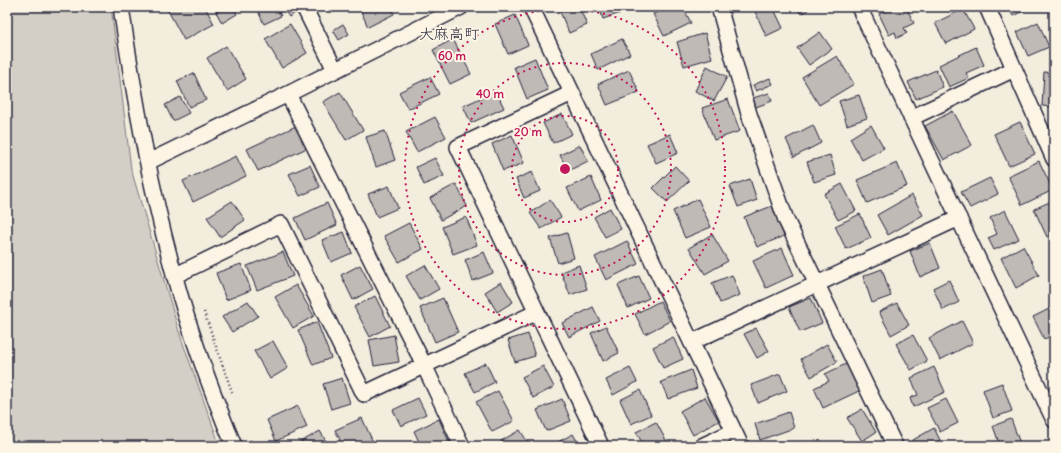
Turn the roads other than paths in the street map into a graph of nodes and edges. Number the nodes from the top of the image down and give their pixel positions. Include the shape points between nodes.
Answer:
1 (121, 7) edge
2 (304, 7) edge
3 (461, 7) edge
4 (531, 7) edge
5 (719, 7) edge
6 (859, 7) edge
7 (987, 7) edge
8 (1014, 69) junction
9 (335, 70) junction
10 (572, 93) junction
11 (288, 94) junction
12 (911, 118) junction
13 (1054, 157) edge
14 (148, 162) junction
15 (958, 218) junction
16 (174, 276) junction
17 (817, 283) junction
18 (537, 312) junction
19 (692, 342) junction
20 (424, 365) junction
21 (1054, 420) edge
22 (734, 431) junction
23 (234, 446) edge
24 (462, 446) edge
25 (601, 446) edge
26 (702, 446) edge
27 (741, 446) edge
28 (895, 446) edge

1 - 14 street
2 - 9 street
3 - 9 street
4 - 10 street
5 - 17 street via 749,114 786,220
6 - 12 street
7 - 8 street
8 - 12 street
8 - 13 street
9 - 11 street
10 - 18 street via 458,147
10 - 19 street
11 - 14 street
11 - 20 street
12 - 15 street
14 - 16 street
15 - 17 street
15 - 21 street
16 - 20 street via 281,224 364,394
16 - 23 street via 208,383
17 - 19 street
17 - 28 street
18 - 20 street
18 - 25 street
19 - 22 street
20 - 24 street
22 - 26 street
22 - 27 street

